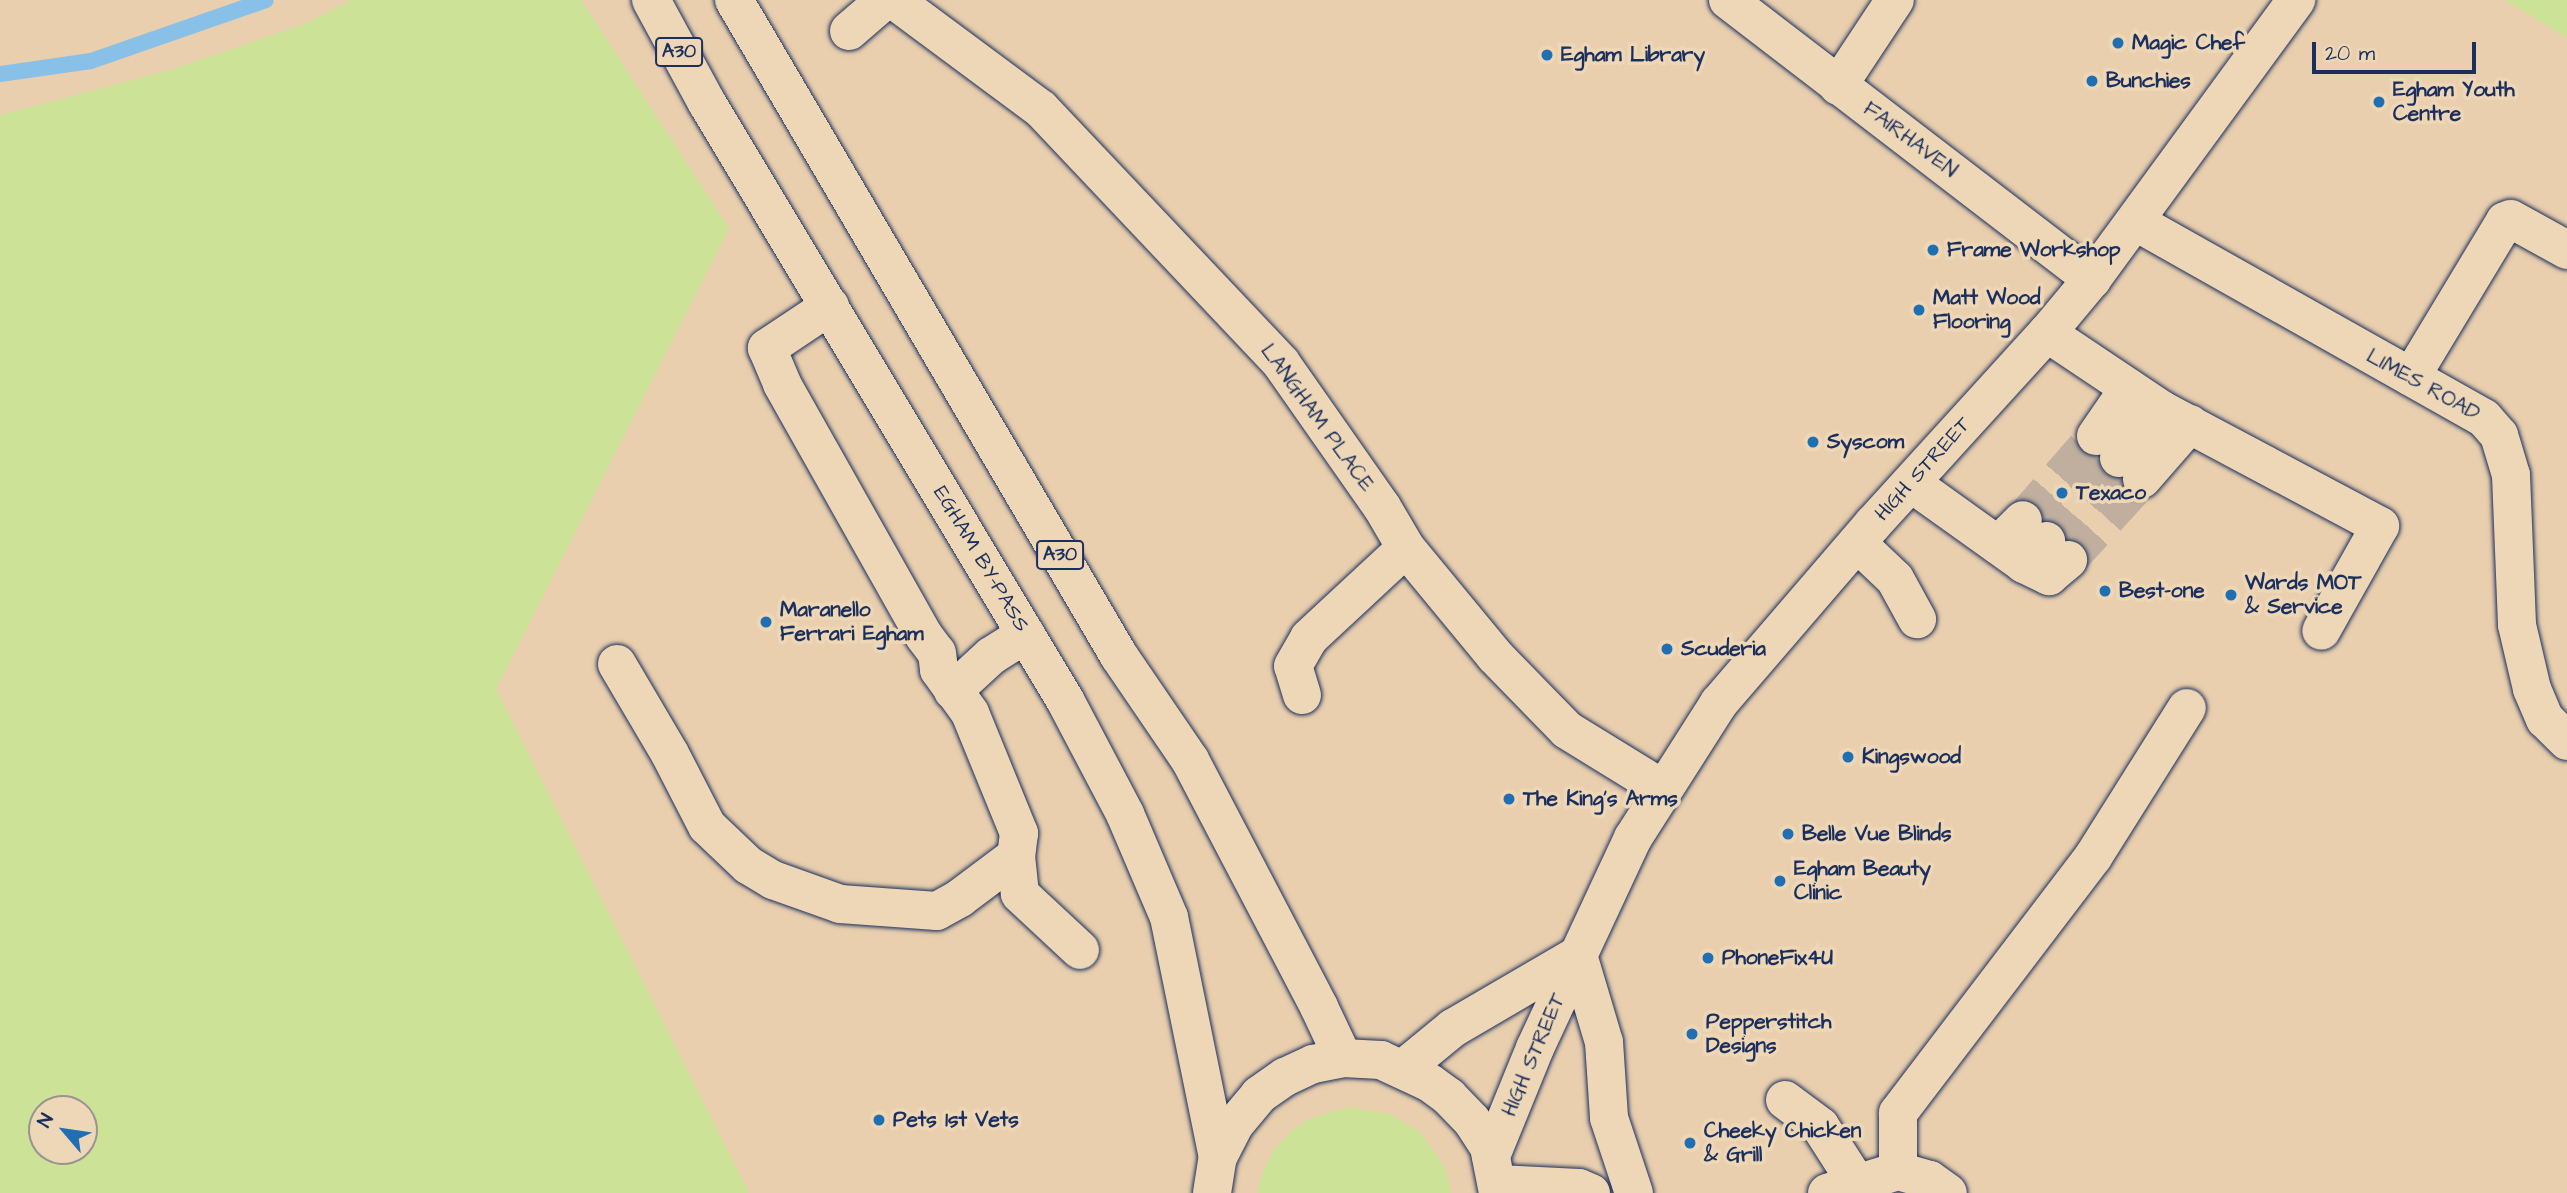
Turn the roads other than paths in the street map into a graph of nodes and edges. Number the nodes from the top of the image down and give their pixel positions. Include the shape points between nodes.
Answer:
1 (650, 0) edge
2 (734, 0) edge
3 (885, 0) edge
4 (894, 0) edge
5 (1728, 0) edge
6 (1895, 0) edge
7 (2296, 0) edge
8 (849, 31) dead end
9 (1838, 86) junction
10 (2136, 222) junction
11 (2567, 250) edge
12 (2092, 279) junction
13 (830, 306) junction
14 (2047, 333) junction
15 (2411, 377) junction
16 (2129, 388) junction
17 (2176, 417) junction
18 (1911, 483) junction
19 (1857, 543) junction
20 (2032, 546) dead end
21 (1406, 548) junction
22 (1917, 619) dead end
23 (2321, 631) dead end
24 (1026, 634) junction
25 (617, 664) dead end
26 (953, 691) junction
27 (1302, 695) dead end
28 (2187, 708) dead end
29 (2567, 741) edge
30 (1662, 789) junction
31 (1016, 856) junction
32 (1080, 950) dead end
33 (1578, 955) junction
34 (1343, 1059) junction
35 (1403, 1069) junction
36 (1785, 1100) dead end
37 (1898, 1171) junction
38 (1215, 1175) edge
39 (1495, 1177) edge
40 (1842, 1188) edge
41 (1591, 1193) edge
42 (1634, 1193) edge
43 (1948, 1193) edge

1 - 13 main road, EGHAM BY-PASS / A30
2 - 34 main road, A30 via 1119,656 1190,760
3 - 8 main road
4 - 21 main road, LANGHAM PLACE via 1041,109 1182,255 1281,363
5 - 9 main road, FAIRHAVEN
6 - 9 main road
7 - 10 main road, HIGH STREET
9 - 12 main road, FAIRHAVEN
10 - 12 main road, HIGH STREET
10 - 15 main road, LIMES ROAD
11 - 15 main road via 2511,219 2505,221
12 - 14 main road, HIGH STREET
13 - 24 main road, EGHAM BY-PASS / A30
13 - 26 main road via 767,348 782,384 937,653 939,670
14 - 16 main road
14 - 18 main road, HIGH STREET
15 - 29 main road, LIMES ROAD via 2484,418 2499,435 2511,475 2517,625 2532,689 2545,719
16 - 17 main road
16 - 17 main road via 2119,458
17 - 23 main road via 2380,526
18 - 19 main road, HIGH STREET
18 - 20 main road
19 - 22 main road via 1895,579
19 - 30 main road, HIGH STREET via 1719,703
21 - 27 main road via 1309,638 1293,667
21 - 30 main road, LANGHAM PLACE via 1461,620 1567,730
24 - 26 main road via 991,656
24 - 38 main road, EGHAM BY-PASS / A30 via 1071,711 1154,876 1175,941
25 - 31 main road via 707,825 748,865 773,880 840,904 937,911
26 - 31 main road via 970,713 1020,833
28 - 37 main road via 2093,857 1899,1113
30 - 33 main road, HIGH STREET via 1633,838
31 - 32 main road via 1020,894
33 - 35 main road, HIGH STREET via 1453,1028
33 - 39 main road, HIGH STREET via 1535,1048
33 - 42 main road via 1604,1042 1609,1118
34 - 35 main road via 1381,1060
34 - 38 main road via 1313,1064 1259,1095 1235,1124
35 - 39 main road via 1449,1097 1472,1121
36 - 40 main road via 1820,1126
37 - 40 main road
37 - 43 main road via 1930,1180
39 - 41 main road

